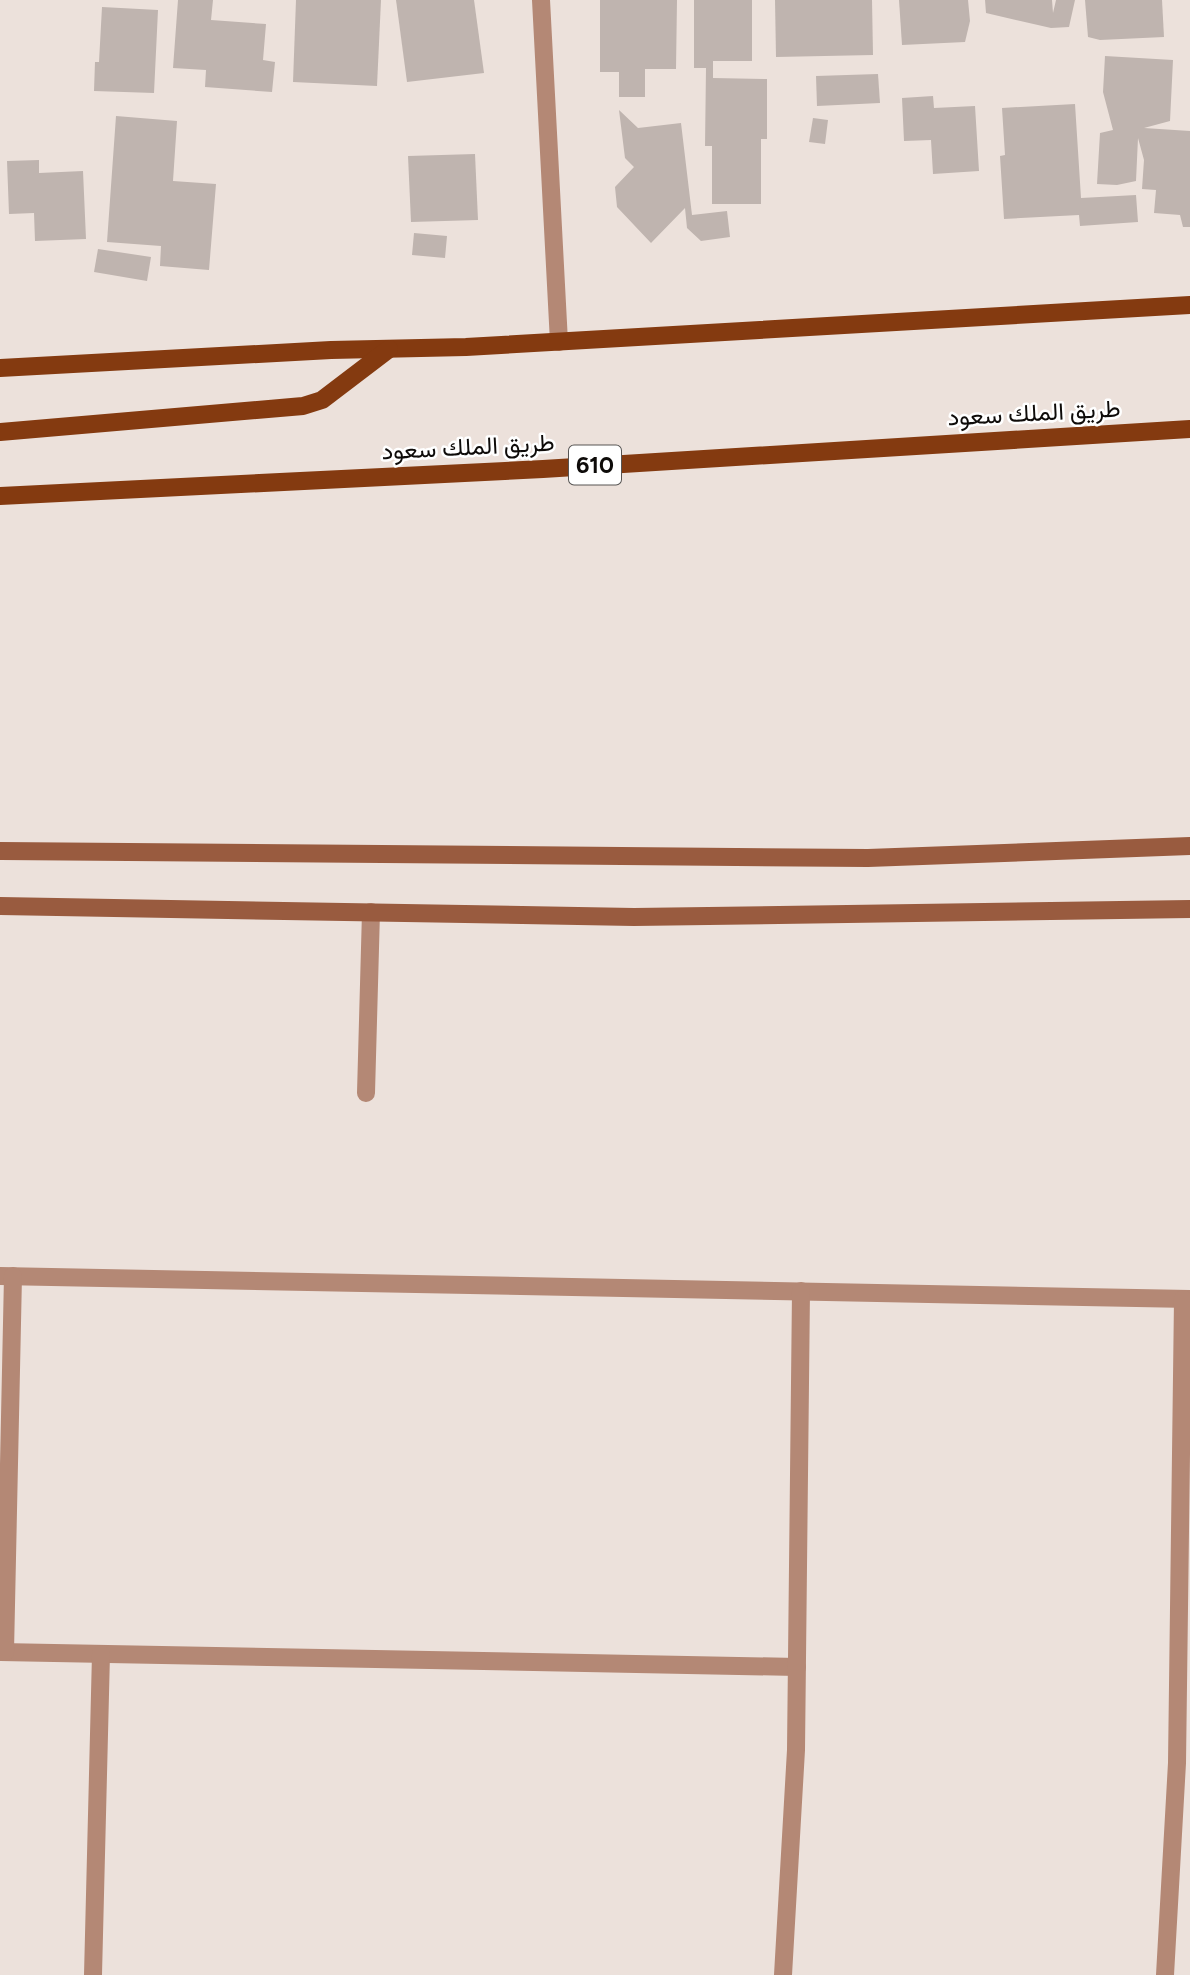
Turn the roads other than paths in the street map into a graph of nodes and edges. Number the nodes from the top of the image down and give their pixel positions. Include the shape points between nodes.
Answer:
1 (541, 0) edge
2 (1190, 305) edge
3 (559, 342) junction
4 (389, 349) junction
5 (0, 368) edge
6 (1190, 429) edge
7 (0, 432) edge
8 (0, 496) edge
9 (1190, 846) edge
10 (0, 851) edge
11 (0, 906) edge
12 (1190, 909) edge
13 (371, 912) junction
14 (366, 1093) dead end
15 (6, 1276) edge
16 (801, 1291) junction
17 (1186, 1299) edge
18 (3, 1652) edge
19 (101, 1654) junction
20 (797, 1667) junction
21 (1184, 1710) edge
22 (93, 1975) edge
23 (783, 1975) edge
24 (1166, 1975) edge

1 - 3 street
2 - 3 main road
3 - 4 main road
4 - 5 main road
4 - 7 main road via 322,400 303,406
6 - 8 main road, طريق الملك سعود / 610 via 543,469
9 - 10 main road via 868,858
11 - 13 main road
12 - 13 main road via 634,916
13 - 14 street
15 - 16 street
15 - 18 street
16 - 17 street
16 - 20 street
17 - 21 street
18 - 19 street
19 - 20 street
19 - 22 street
20 - 23 street
21 - 24 street

